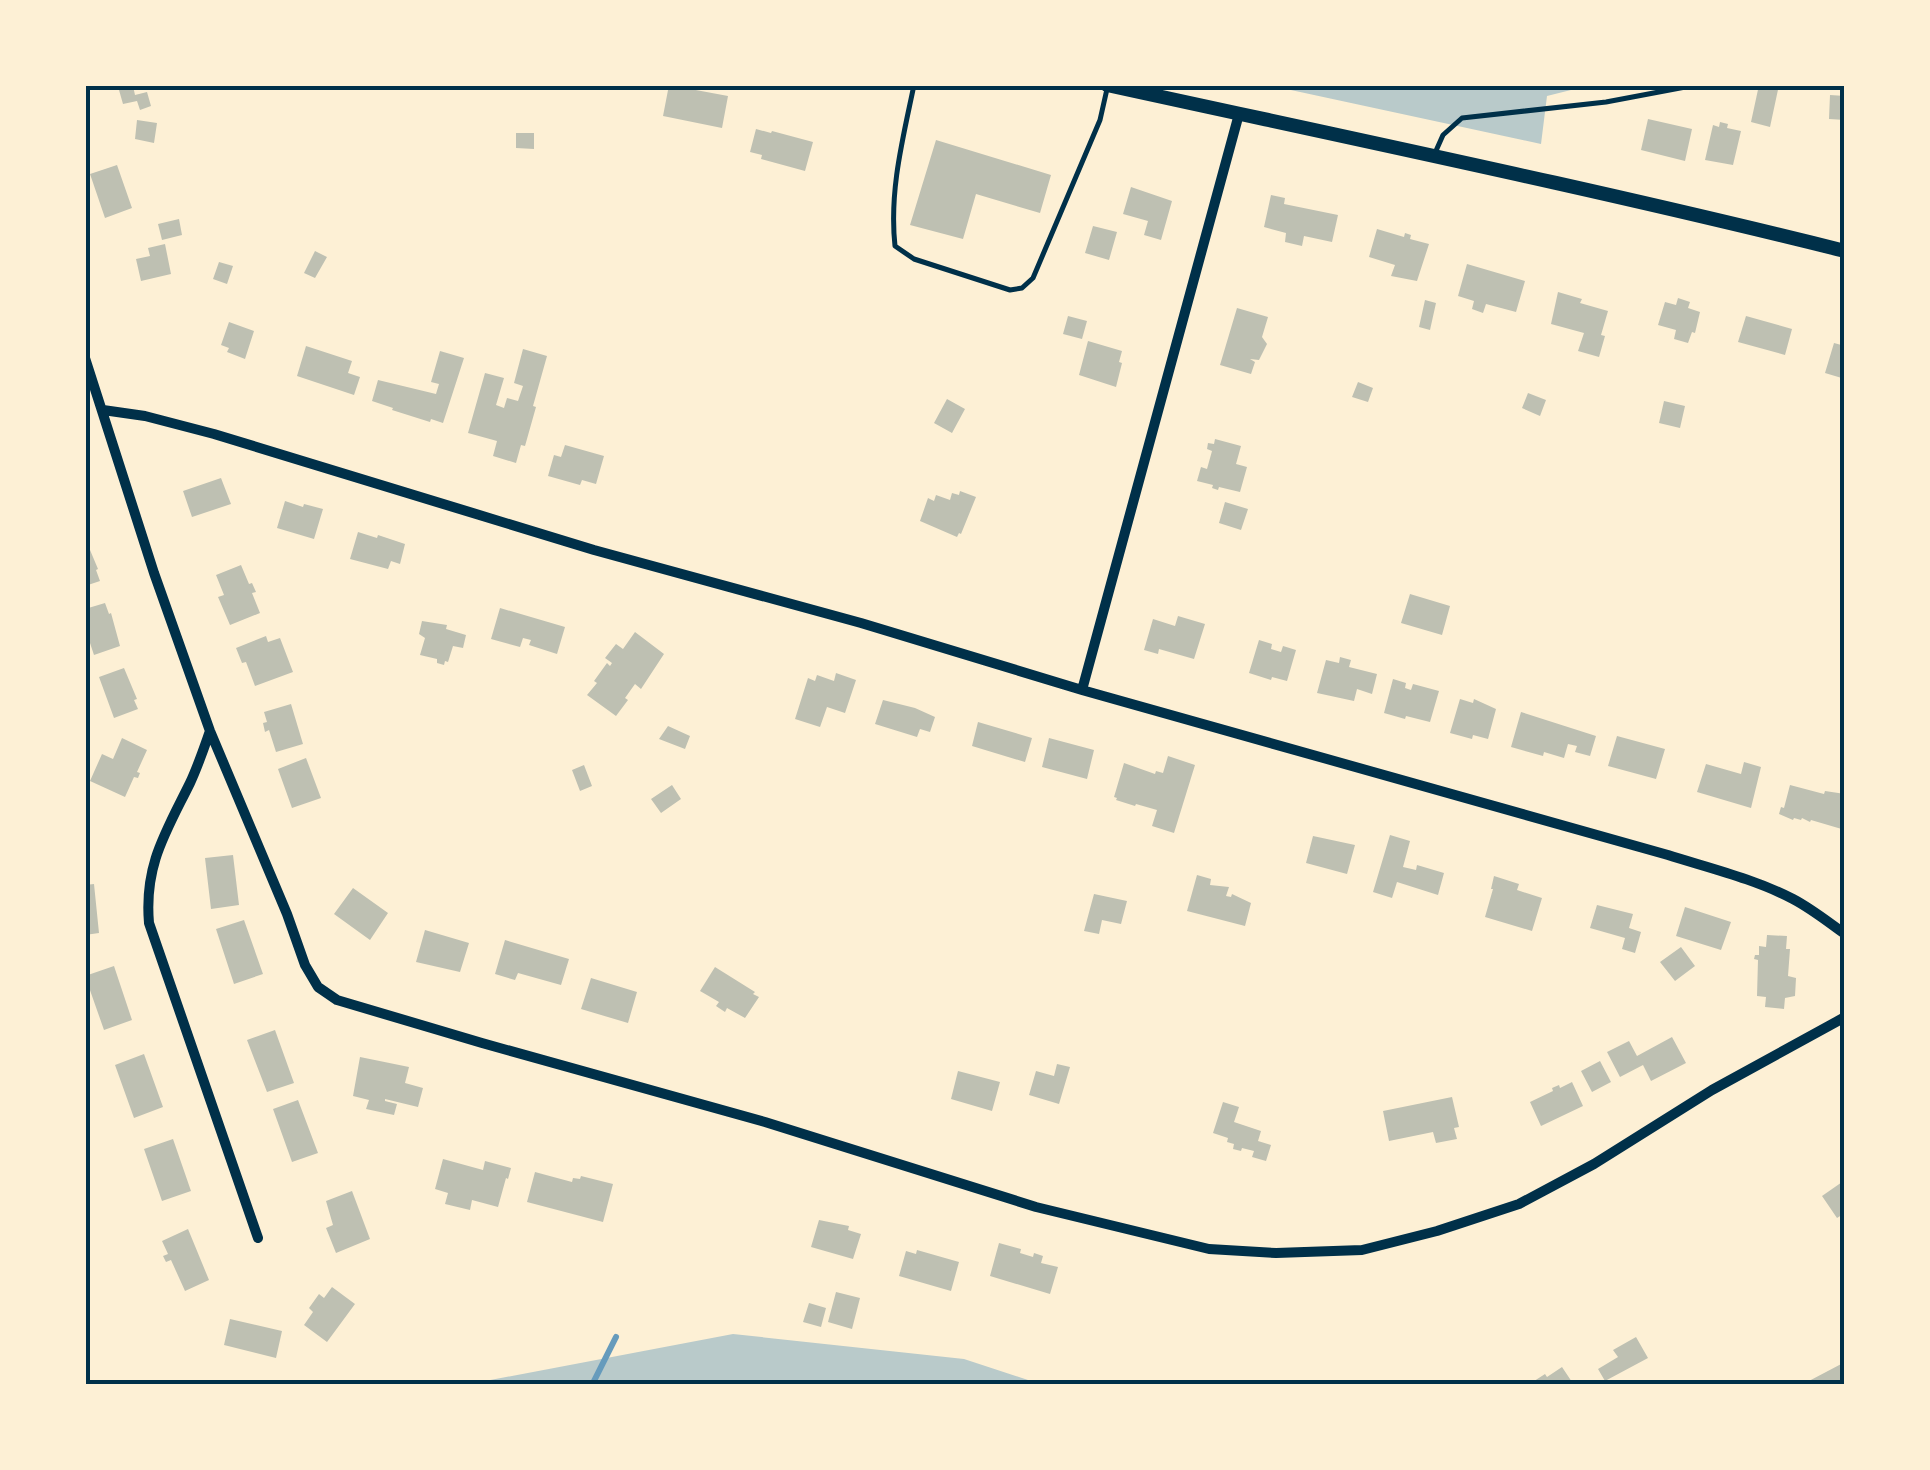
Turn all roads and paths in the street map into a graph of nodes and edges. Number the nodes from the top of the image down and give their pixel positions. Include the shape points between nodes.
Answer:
1 (914, 85) edge
2 (1108, 85) edge
3 (1696, 85) edge
4 (1240, 114) junction
5 (1434, 155) junction
6 (1845, 251) edge
7 (85, 358) edge
8 (103, 410) junction
9 (1082, 690) junction
10 (210, 731) junction
11 (1845, 934) edge
12 (1845, 1017) edge
13 (258, 1238) dead end

1 - 2 lane via 895,178 896,246 914,259 1010,290 1033,278 1100,120
2 - 4 main road
3 - 5 lane via 1462,118
4 - 5 main road
4 - 9 street
5 - 6 main road
7 - 8 street
8 - 9 street via 214,434
8 - 10 street
9 - 11 street via 1684,860 1791,898
10 - 12 street via 311,978 337,1000 1036,1207 1209,1249 1362,1250 1519,1204
10 - 13 street via 150,870 149,923

